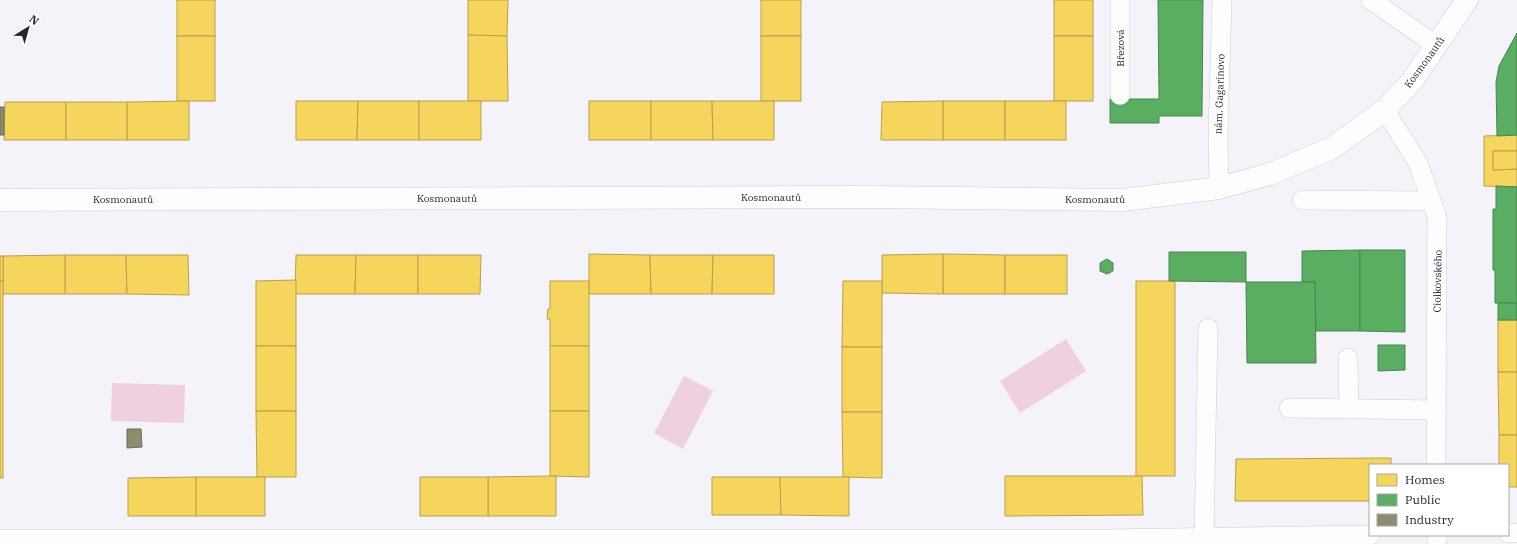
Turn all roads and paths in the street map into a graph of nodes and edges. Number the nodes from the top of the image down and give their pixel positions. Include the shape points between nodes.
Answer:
1 (1120, 0) edge
2 (1222, 0) edge
3 (1371, 0) edge
4 (1467, 0) edge
5 (1437, 46) junction
6 (1120, 96) dead end
7 (1384, 110) junction
8 (1219, 188) junction
9 (0, 200) edge
10 (1302, 200) dead end
11 (1432, 201) junction
12 (1208, 328) dead end
13 (1348, 358) dead end
14 (1289, 408) dead end
15 (1349, 409) junction
16 (1436, 410) junction
17 (1436, 464) edge
18 (1369, 535) edge
19 (1204, 537) junction
20 (0, 540) edge
21 (280, 541) edge
22 (1106, 542) edge

1 - 6 street, Březová
2 - 8 street, nám. Gagarinovo
3 - 5 street
4 - 5 street, Kosmonautů
5 - 7 street, Kosmonautů via 1412,81
7 - 8 street, Kosmonautů via 1332,148 1270,174
7 - 11 street, Ciolkovského via 1418,163
8 - 9 street, Kosmonautů via 1123,200 862,197
10 - 11 street
11 - 16 street, Ciolkovského via 1437,217
12 - 19 street
13 - 15 street
14 - 15 street
15 - 16 street
16 - 17 street, Ciolkovského
18 - 19 street
19 - 22 street
20 - 21 street
21 - 22 street

